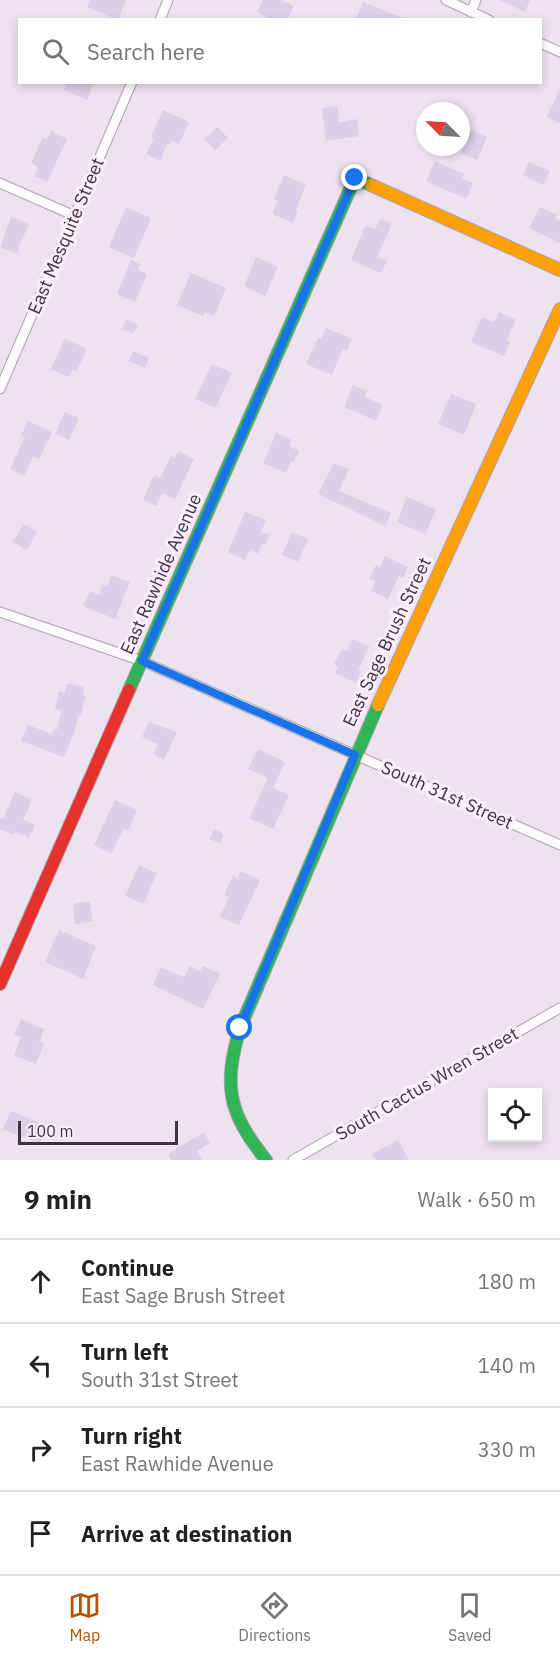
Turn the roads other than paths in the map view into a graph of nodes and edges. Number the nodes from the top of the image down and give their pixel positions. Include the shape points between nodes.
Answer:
1 (168, 0) edge
2 (446, 0) edge
3 (476, 0) edge
4 (471, 12) junction
5 (161, 18) edge
6 (484, 18) edge
7 (542, 44) edge
8 (560, 52) edge
9 (131, 84) edge
10 (0, 183) edge
11 (75, 216) junction
12 (560, 270) edge
13 (560, 309) edge
14 (0, 389) edge
15 (0, 612) edge
16 (142, 661) junction
17 (355, 755) junction
18 (560, 845) edge
19 (0, 984) edge
20 (560, 1008) edge
21 (266, 1160) edge
22 (293, 1160) edge

1 - 5 street
2 - 4 street
3 - 4 street
4 - 6 street
7 - 8 street
9 - 11 street, East Mesquite Street
10 - 11 street
11 - 14 street, East Mesquite Street
12 - 16 street, East Rawhide Avenue via 355,178
13 - 17 street, East Sage Brush Street
15 - 16 street, South 31st Street
16 - 17 street, South 31st Street
16 - 19 street, East Rawhide Avenue
17 - 18 street, South 31st Street
17 - 21 street, East Sage Brush Street via 232,1052 231,1102
20 - 22 street, South Cactus Wren Street

